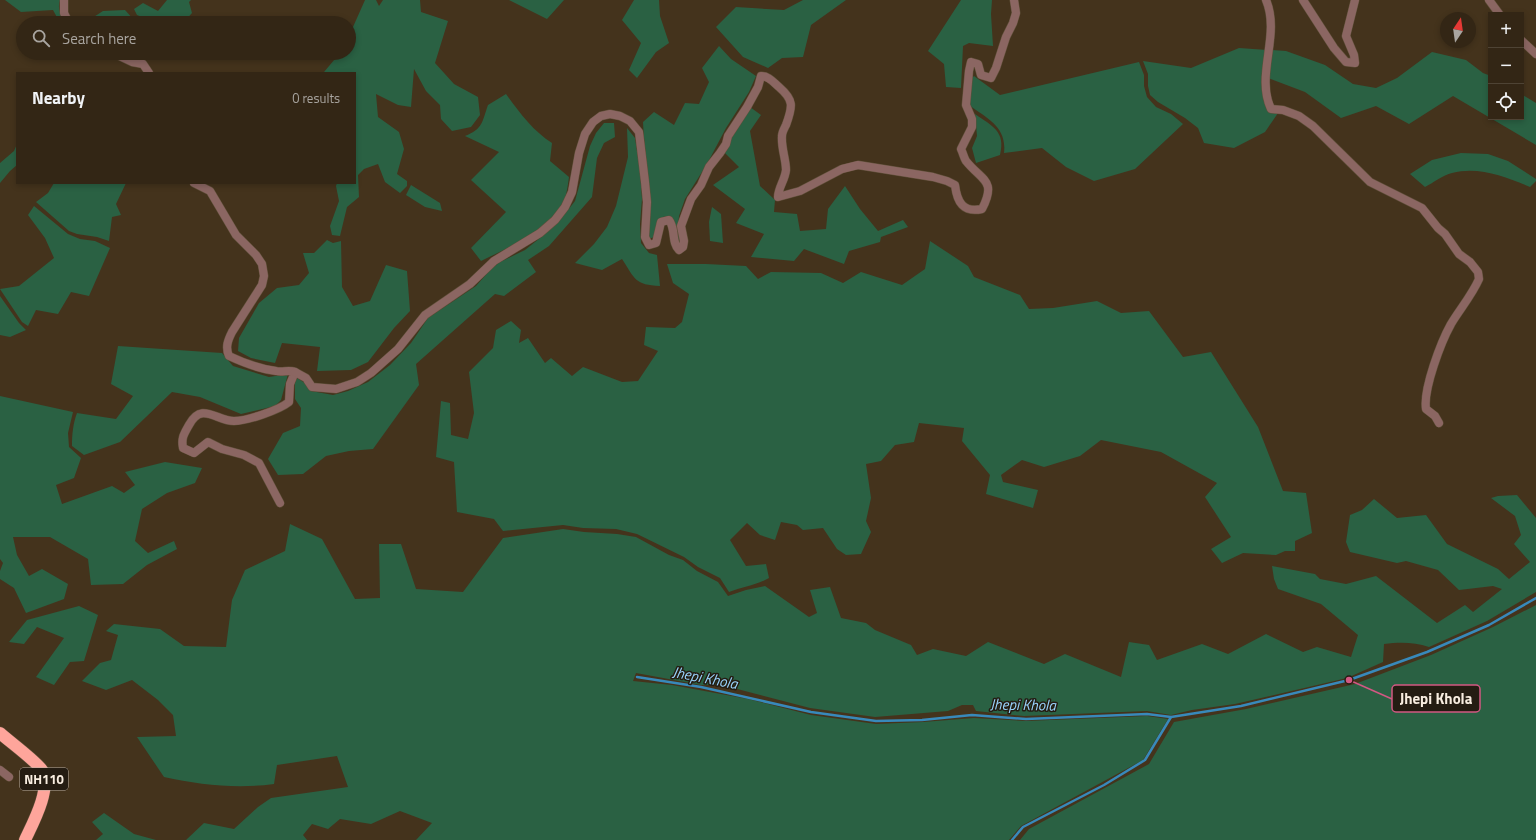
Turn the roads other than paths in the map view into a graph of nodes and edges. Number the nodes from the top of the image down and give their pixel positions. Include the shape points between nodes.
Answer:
1 (64, 0) edge
2 (1014, 0) edge
3 (1266, 0) edge
4 (1303, 0) edge
5 (1355, 0) edge
6 (1489, 0) edge
7 (1498, 12) edge
8 (66, 16) edge
9 (1524, 43) edge
10 (1536, 54) edge
11 (128, 60) edge
12 (148, 72) edge
13 (196, 184) edge
14 (295, 372) junction
15 (1439, 422) dead end
16 (280, 503) dead end
17 (0, 733) edge
18 (0, 770) edge
19 (9, 777) dead end
20 (25, 840) edge

1 - 8 street
2 - 14 street via 1014,23 991,78 981,75 978,64 971,62 969,71 966,105 972,119 972,127 961,149 965,160 986,180 989,188 982,209 973,211 961,205 956,196 955,185 946,180 858,165 842,169 800,192 778,197 786,170 782,134 791,109 791,100 766,76 761,76 758,87 728,136 726,144 691,199 681,226 684,241 683,247 679,250 675,246 672,224 669,220 662,222 656,243 649,245 645,237 646,182 638,132 630,121 620,116 601,116 585,134 572,192 565,207 550,224 534,237 494,261 470,284 425,314 398,349 357,382 336,389 312,387 306,378
3 - 15 street via 1271,15 1266,82 1267,99 1272,109 1299,116 1370,182 1422,208 1459,254 1478,272 1480,279 1450,326 1429,383 1426,409
4 - 5 street via 1334,48 1346,62 1355,63 1346,36
6 - 7 street
9 - 10 street
11 - 12 street via 143,64
13 - 14 street via 210,191 236,235 262,264 262,286 228,340 226,350 229,356 274,371
14 - 16 street via 290,384 289,402 283,407 234,421 211,413 202,413 193,418 182,439 183,448 194,453 208,442 259,463
17 - 20 highway, NH110 via 41,770 45,781 43,795
18 - 19 street

